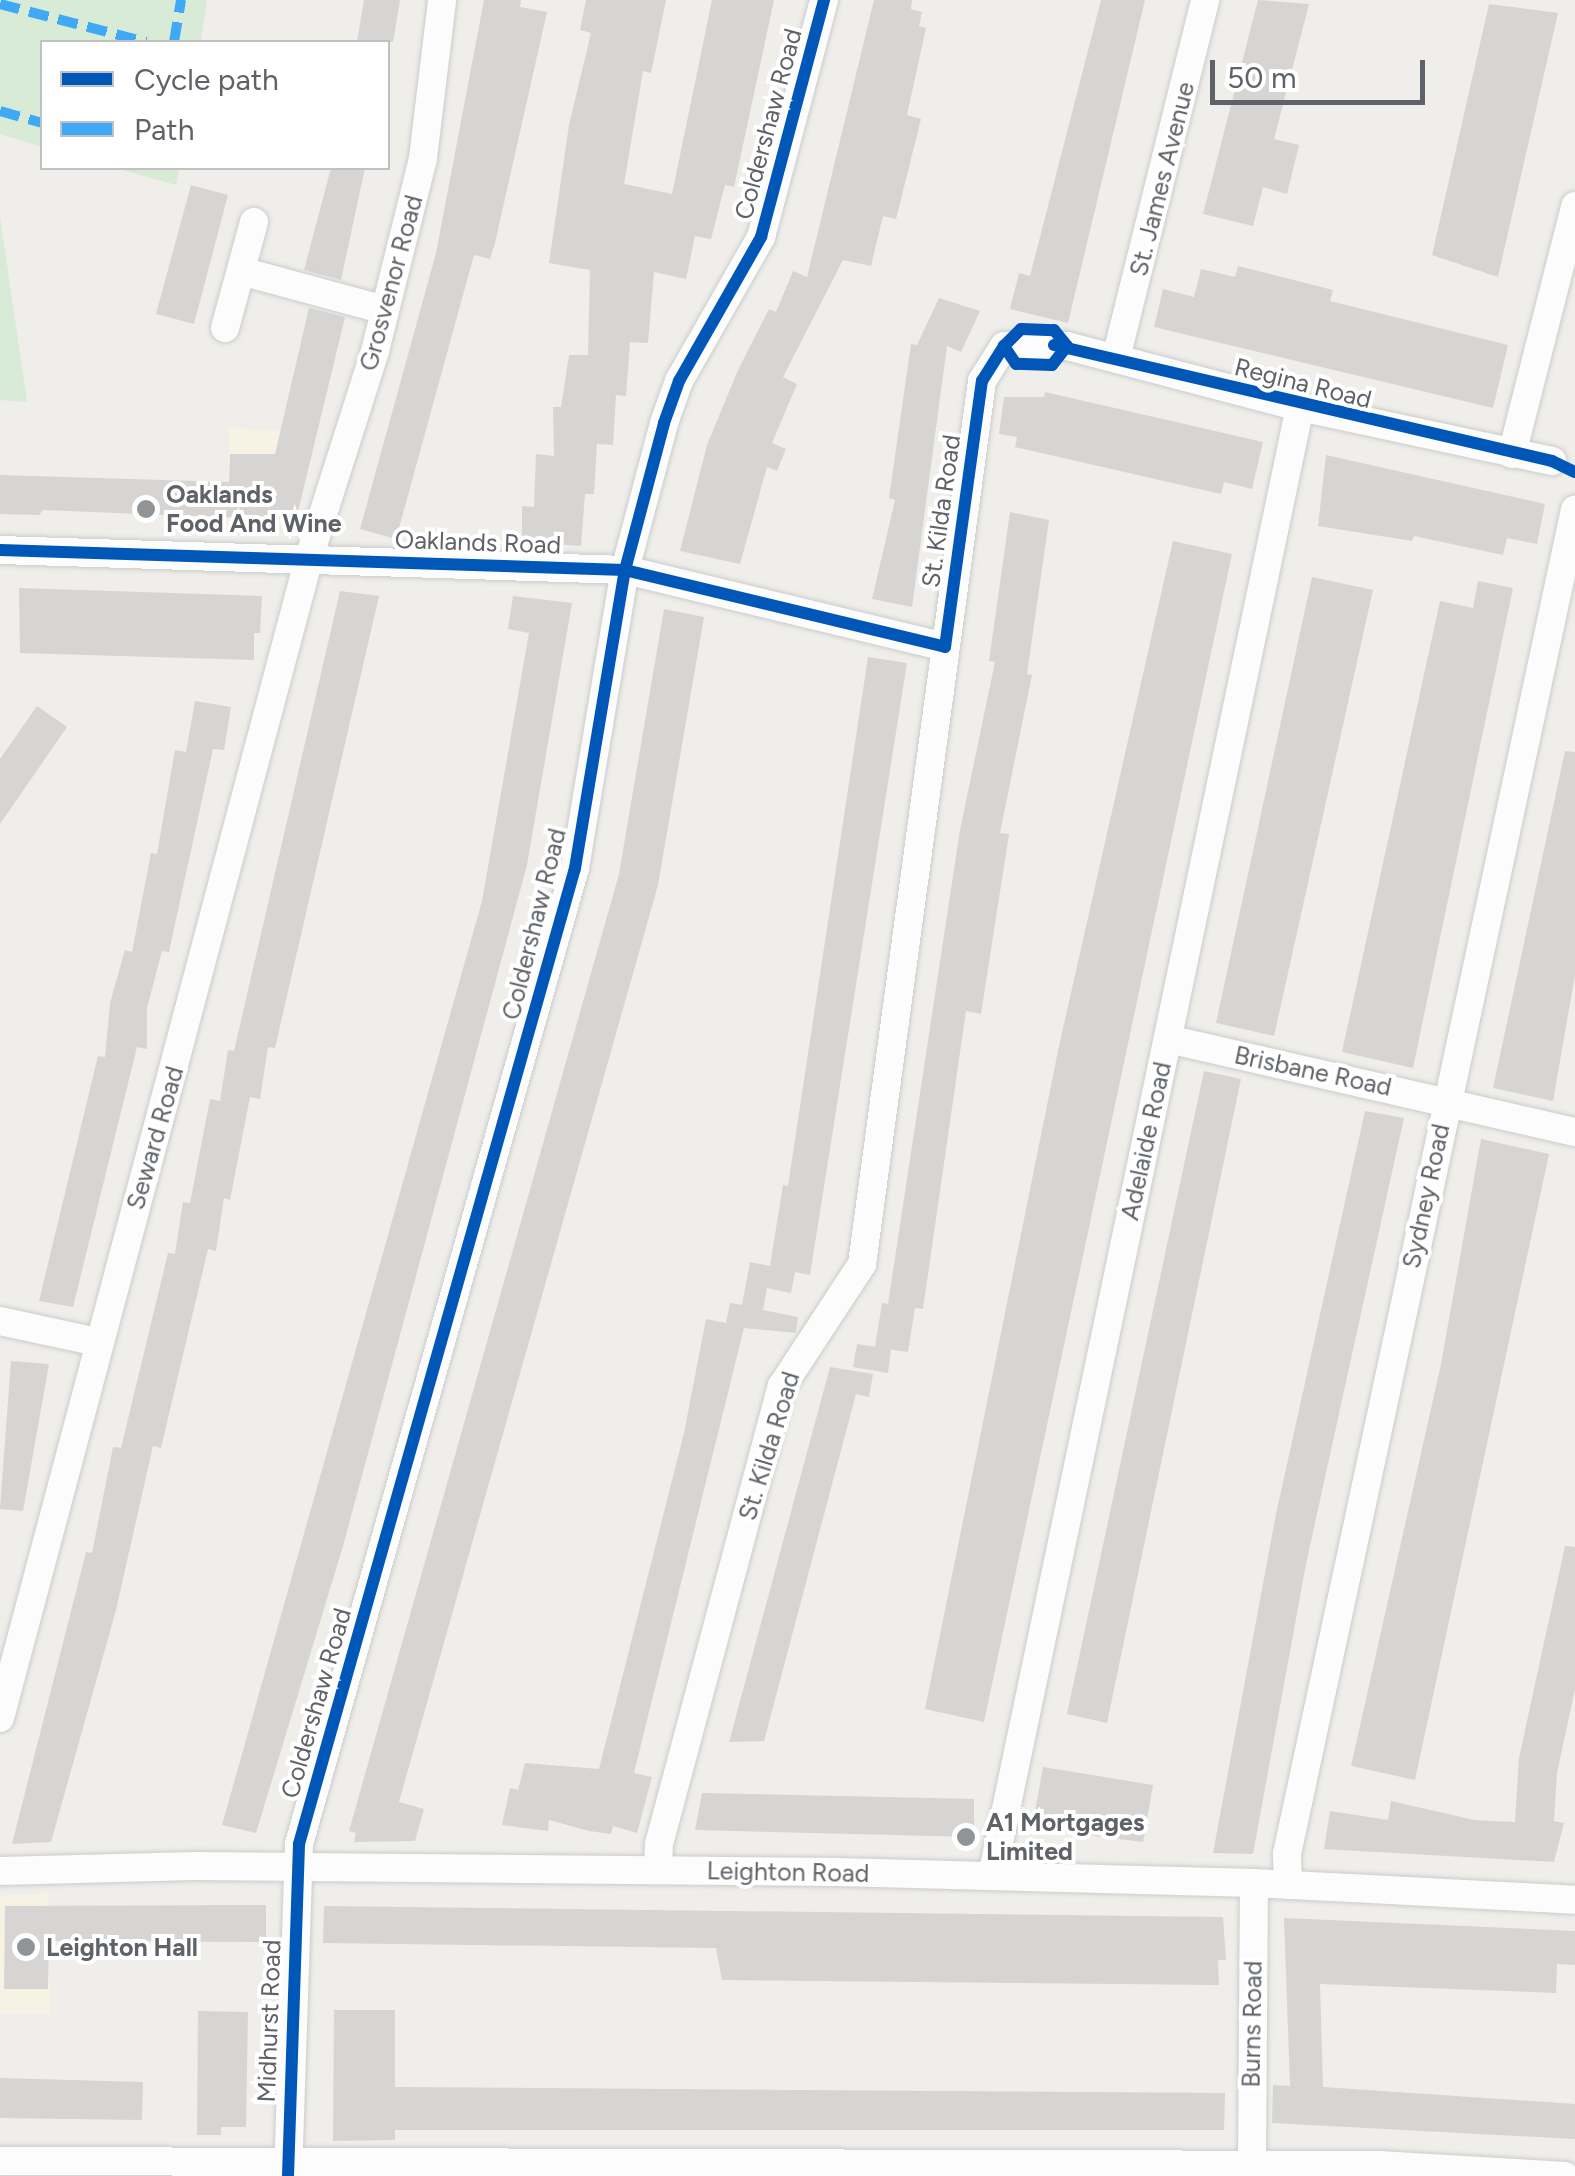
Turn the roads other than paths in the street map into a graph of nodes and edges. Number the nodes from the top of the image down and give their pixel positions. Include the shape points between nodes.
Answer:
1 (442, 0) edge
2 (824, 0) edge
3 (1204, 0) edge
4 (1575, 206) edge
5 (254, 222) dead end
6 (241, 271) junction
7 (385, 310) junction
8 (225, 328) dead end
9 (1116, 358) junction
10 (982, 381) joint
11 (1300, 407) junction
12 (1512, 454) junction
13 (1552, 461) dead end
14 (1575, 509) edge
15 (0, 550) edge
16 (308, 558) junction
17 (625, 570) junction
18 (945, 647) junction
19 (1168, 1039) junction
20 (1446, 1101) junction
21 (1575, 1132) edge
22 (0, 1321) edge
23 (97, 1342) junction
24 (0, 1606) edge
25 (29, 1610) junction
26 (0, 1718) edge
27 (297, 1868) junction
28 (658, 1870) junction
29 (0, 1871) edge
30 (992, 1876) junction
31 (1254, 1883) junction
32 (1288, 1885) junction
33 (1575, 1900) edge
34 (0, 2161) edge
35 (1252, 2166) junction
36 (288, 2170) edge
37 (645, 2170) edge
38 (1197, 2171) edge
39 (1564, 2176) edge

1 - 7 street, Grosvenor Road via 423,158
2 - 17 street, Coldershaw Road via 774,201 761,237 680,381
3 - 9 street, St. James Avenue
4 - 12 street
5 - 6 street
6 - 7 street
6 - 8 street
7 - 16 street, Grosvenor Road
9 - 10 street, Regina Road via 1067,346 1004,346
9 - 11 street, Regina Road
10 - 18 street, St. Kilda Road
11 - 12 street, Regina Road
11 - 19 street, Adelaide Road
12 - 13 street, Regina Road
14 - 20 street, Sydney Road
15 - 16 street, Oaklands Road
16 - 17 street, Oaklands Road
16 - 23 street, Seward Road
17 - 18 street, Oaklands Road
17 - 27 street, Coldershaw Road via 575,868
18 - 28 street, St. Kilda Road via 862,1264 782,1386 658,1844
19 - 20 street, Brisbane Road
19 - 30 street, Adelaide Road
20 - 21 street, Brisbane Road
20 - 32 street, Sydney Road via 1286,1854
22 - 23 street
23 - 25 street, Seward Road
24 - 25 street
25 - 26 street, Seward Road
27 - 28 street, Leighton Road
27 - 29 street, Leighton Road
27 - 36 street, Midhurst Road
28 - 30 street, Leighton Road
30 - 31 street, Leighton Road
31 - 32 street, Leighton Road
31 - 35 street, Burns Road
32 - 33 street, Leighton Road
34 - 36 street
35 - 38 street
35 - 39 street
36 - 37 street
37 - 38 street

